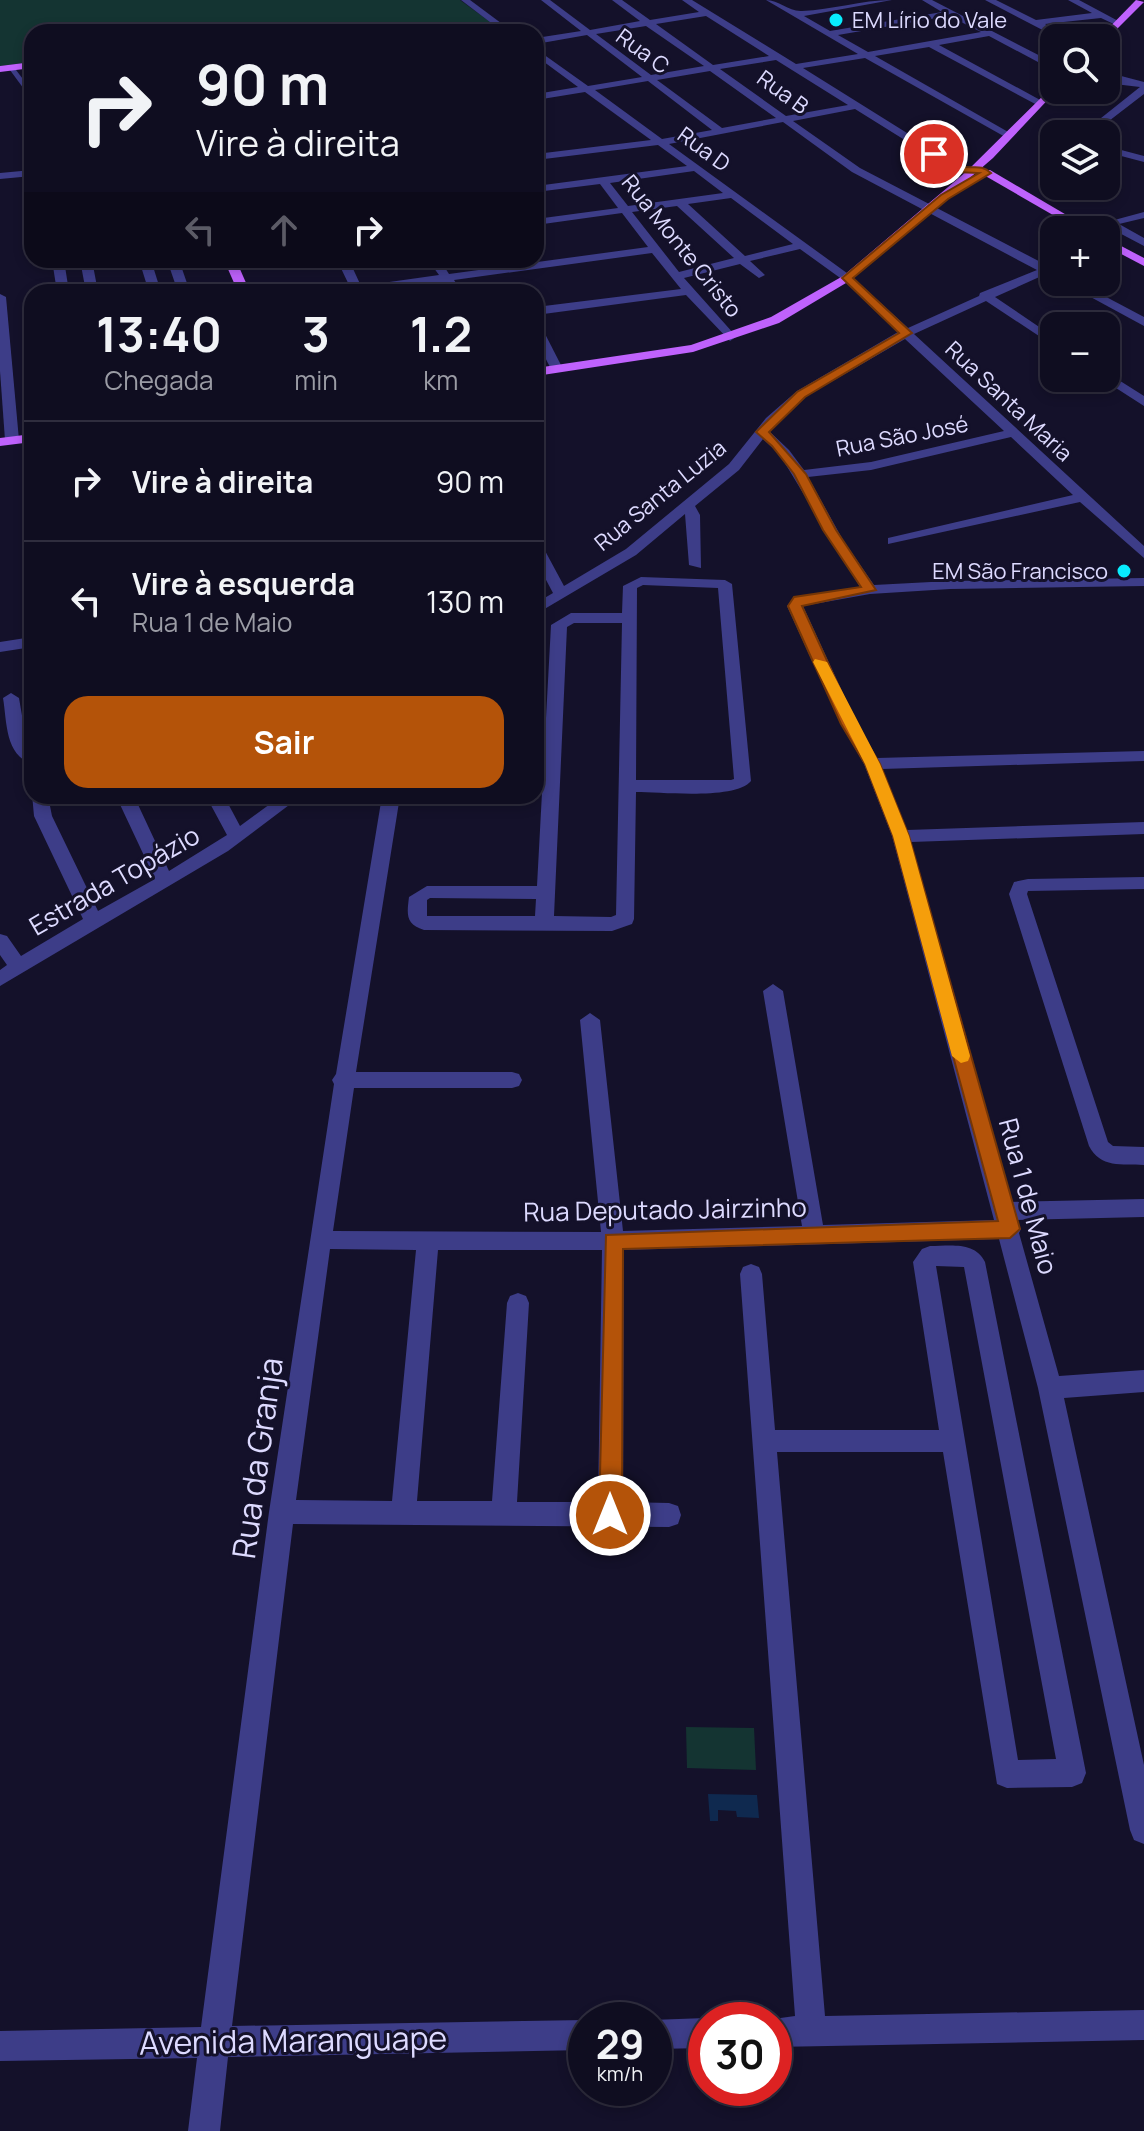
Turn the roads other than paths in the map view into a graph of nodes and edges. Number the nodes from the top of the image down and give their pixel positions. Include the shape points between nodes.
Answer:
1 (465, 0) edge
2 (566, 0) edge
3 (616, 0) edge
4 (686, 0) edge
5 (770, 0) edge
6 (888, 0) edge
7 (926, 0) edge
8 (989, 0) edge
9 (1072, 0) edge
10 (1141, 0) edge
11 (546, 1) edge
12 (707, 13) junction
13 (950, 13) junction
14 (795, 15) junction
15 (1101, 15) junction
16 (648, 23) junction
17 (1035, 23) junction
18 (1118, 23) joint
19 (498, 24) edge
20 (1040, 26) edge
21 (588, 33) junction
22 (827, 34) junction
23 (988, 34) junction
24 (544, 40) edge
25 (931, 44) junction
26 (864, 55) junction
27 (777, 57) junction
28 (544, 59) edge
29 (1040, 60) edge
30 (714, 67) junction
31 (795, 67) junction
32 (5, 69) edge
33 (1135, 71) dead end
34 (651, 78) junction
35 (1120, 78) joint
36 (1120, 82) edge
37 (1139, 87) junction
38 (24, 89) edge
39 (588, 89) junction
40 (544, 96) edge
41 (1039, 103) joint
42 (856, 106) junction
43 (787, 120) junction
44 (1104, 120) edge
45 (720, 131) junction
46 (1007, 135) junction
47 (661, 142) junction
48 (1120, 153) edge
49 (544, 156) edge
50 (1144, 159) edge
51 (24, 164) edge
52 (0, 167) edge
53 (697, 168) junction
54 (977, 170) junction
55 (24, 174) edge
56 (0, 176) edge
57 (603, 181) junction
58 (544, 188) edge
59 (733, 195) junction
60 (1029, 196) junction
61 (679, 202) junction
62 (932, 208) junction
63 (625, 210) junction
64 (1144, 215) edge
65 (1063, 216) edge
66 (1120, 220) edge
67 (544, 221) edge
68 (1120, 229) edge
69 (1144, 243) edge
70 (803, 245) junction
71 (655, 249) junction
72 (1120, 249) edge
73 (742, 260) junction
74 (1144, 263) edge
75 (544, 264) edge
76 (1040, 267) edge
77 (439, 268) edge
78 (518, 268) edge
79 (759, 275) dead end
80 (1040, 275) edge
81 (676, 276) junction
82 (446, 278) junction
83 (847, 278) junction
84 (405, 284) edge
85 (450, 284) edge
86 (689, 291) junction
87 (984, 295) junction
88 (1095, 296) edge
89 (0, 297) edge
90 (544, 310) edge
91 (1144, 322) edge
92 (906, 333) junction
93 (1040, 333) edge
94 (2, 334) edge
95 (730, 337) junction
96 (544, 344) edge
97 (557, 369) junction
98 (544, 371) edge
99 (1120, 386) edge
100 (1144, 402) edge
101 (762, 432) junction
102 (1011, 433) junction
103 (6, 441) edge
104 (800, 474) junction
105 (1084, 497) junction
106 (687, 505) junction
107 (893, 541) dead end
108 (1141, 548) edge
109 (544, 562) edge
110 (696, 565) dead end
111 (1144, 582) edge
112 (870, 590) junction
113 (561, 594) junction
114 (544, 604) edge
115 (630, 618) junction
116 (24, 643) edge
117 (0, 647) edge
118 (545, 696) edge
119 (11, 698) dead end
120 (24, 752) edge
121 (1144, 756) edge
122 (872, 764) junction
123 (627, 786) junction
124 (41, 804) edge
125 (129, 804) edge
126 (219, 804) edge
127 (281, 804) edge
128 (390, 804) edge
129 (1144, 828) edge
130 (901, 836) junction
131 (237, 837) junction
132 (165, 882) junction
133 (1144, 883) edge
134 (544, 893) junction
135 (93, 920) junction
136 (544, 923) junction
137 (0, 941) edge
138 (18, 966) junction
139 (0, 979) edge
140 (773, 991) dead end
141 (590, 1020) dead end
142 (342, 1080) junction
143 (512, 1080) dead end
144 (1144, 1156) edge
145 (1144, 1208) edge
146 (1007, 1220) junction
147 (814, 1234) junction
148 (428, 1239) junction
149 (321, 1240) junction
150 (613, 1241) junction
151 (751, 1274) dead end
152 (518, 1303) dead end
153 (1144, 1381) edge
154 (1050, 1388) junction
155 (764, 1441) junction
156 (952, 1441) junction
157 (281, 1512) junction
158 (403, 1514) junction
159 (504, 1514) junction
160 (610, 1515) junction
161 (669, 1515) dead end
162 (1144, 1830) edge
163 (1144, 2025) edge
164 (792, 2032) edge
165 (811, 2032) junction
166 (568, 2035) edge
167 (215, 2040) junction
168 (0, 2046) edge
169 (204, 2131) edge

1 - 19 street
2 - 11 street
3 - 16 street, Rua B
4 - 12 street
5 - 14 street
6 - 14 street
7 - 13 street
8 - 17 street
9 - 15 street
10 - 18 main road
11 - 21 street, Rua C
12 - 16 street
12 - 27 street
13 - 22 street
13 - 23 street
14 - 22 street
15 - 17 street
15 - 18 street
16 - 21 street
16 - 30 street, Rua B
17 - 20 street
21 - 24 street
21 - 34 street, Rua C
22 - 26 street
23 - 25 street
23 - 29 street
25 - 26 street
25 - 41 street
26 - 31 street
26 - 46 street
27 - 30 street
27 - 31 street
28 - 39 street, Rua D
30 - 34 street
30 - 43 street, Rua B
31 - 42 street
32 - 38 street
33 - 35 street
34 - 39 street
34 - 45 street, Rua C
35 - 37 street via 1143,85
36 - 37 street
37 - 44 street via 1144,89
39 - 40 street
39 - 47 street, Rua D
41 - 46 main road
42 - 43 street
42 - 54 street
43 - 45 street
43 - 62 street, Rua B via 856,170
45 - 47 street
46 - 54 main road
47 - 49 street
47 - 53 street, Rua D
48 - 50 street
51 - 52 street
53 - 57 street
53 - 59 street, Rua D
54 - 60 main road
54 - 60 main road via 999,176
54 - 62 main road
55 - 56 street
57 - 58 street
57 - 63 street, Rua Monte Cristo
59 - 61 street
59 - 70 street, Rua D
60 - 65 main road
61 - 63 street
61 - 73 street
62 - 76 street, Rua B
62 - 83 main road
63 - 67 street
63 - 71 street, Rua Monte Cristo
64 - 66 street
68 - 69 street
70 - 73 street
70 - 83 street, Rua D
71 - 75 street
71 - 81 street, Rua Monte Cristo
72 - 74 main road
73 - 79 street
73 - 81 street
77 - 82 street
78 - 82 street
80 - 87 street, Rua Santa Luzia
81 - 86 street, Rua Monte Cristo
82 - 84 street
82 - 85 street
83 - 92 street, Rua Santa Maria
83 - 95 main road via 803,306
86 - 90 street
86 - 95 street, Rua Monte Cristo
87 - 92 street, Rua Santa Luzia
87 - 93 street
88 - 91 street
89 - 94 street
92 - 101 street, Rua Santa Luzia via 801,394
92 - 102 street, Rua Santa Maria
94 - 103 street
95 - 97 main road via 654,356
96 - 97 street
97 - 98 main road
99 - 100 street
101 - 104 street, Rua Santa Luzia
101 - 106 street, Rua Santa Luzia via 734,467
102 - 104 street, Rua São José via 871,466
102 - 105 street, Rua Santa Maria
104 - 112 street, Rua Santa Luzia
105 - 107 street
105 - 108 street, Rua Santa Maria
106 - 110 street via 693,515
106 - 113 street, Rua Santa Luzia via 631,552
109 - 113 street
111 - 112 street
112 - 122 street, Rua 1 de Maio via 799,600 795,606
113 - 114 street, Rua Santa Luzia
115 - 118 street via 571,618 559,625
115 - 123 street
115 - 123 street via 634,582 727,586 743,781 734,786
116 - 117 street
118 - 134 street
119 - 120 street
121 - 122 street
122 - 130 street, Rua 1 de Maio
123 - 136 street via 625,919 612,924
124 - 135 street
125 - 132 street
126 - 131 street
127 - 131 street, Estrada Topázio
128 - 142 street, Rua da Granja
129 - 130 street
130 - 146 street, Rua 1 de Maio
131 - 132 street, Estrada Topázio
132 - 135 street, Estrada Topázio
133 - 144 street via 1028,885 1018,894 1099,1146 1108,1155
134 - 136 street
134 - 136 street via 427,892 418,897 416,918 424,923
135 - 138 street, Estrada Topázio
137 - 138 street
138 - 139 street, Estrada Topázio
140 - 147 street
141 - 150 street
142 - 143 street
142 - 149 street, Rua da Granja
145 - 146 street, Rua Deputado Jairzinho
146 - 147 street, Rua Deputado Jairzinho
146 - 154 street, Rua 1 de Maio
147 - 150 street, Rua Deputado Jairzinho
148 - 149 street, Rua Deputado Jairzinho
148 - 150 street, Rua Deputado Jairzinho
148 - 158 street
149 - 157 street, Rua da Granja
150 - 160 street
151 - 155 street
152 - 159 street
153 - 154 street
154 - 162 street, Rua 1 de Maio
155 - 156 street
155 - 165 street
156 - 156 street via 924,1262 930,1256 967,1256 974,1262 1072,1773 1007,1774
157 - 158 street
157 - 167 street, Rua da Granja
158 - 159 street
159 - 160 street
160 - 161 street
163 - 165 street
164 - 165 street
166 - 167 street, Avenida Maranguape
167 - 168 street, Avenida Maranguape
167 - 169 street, Rua da Granja

